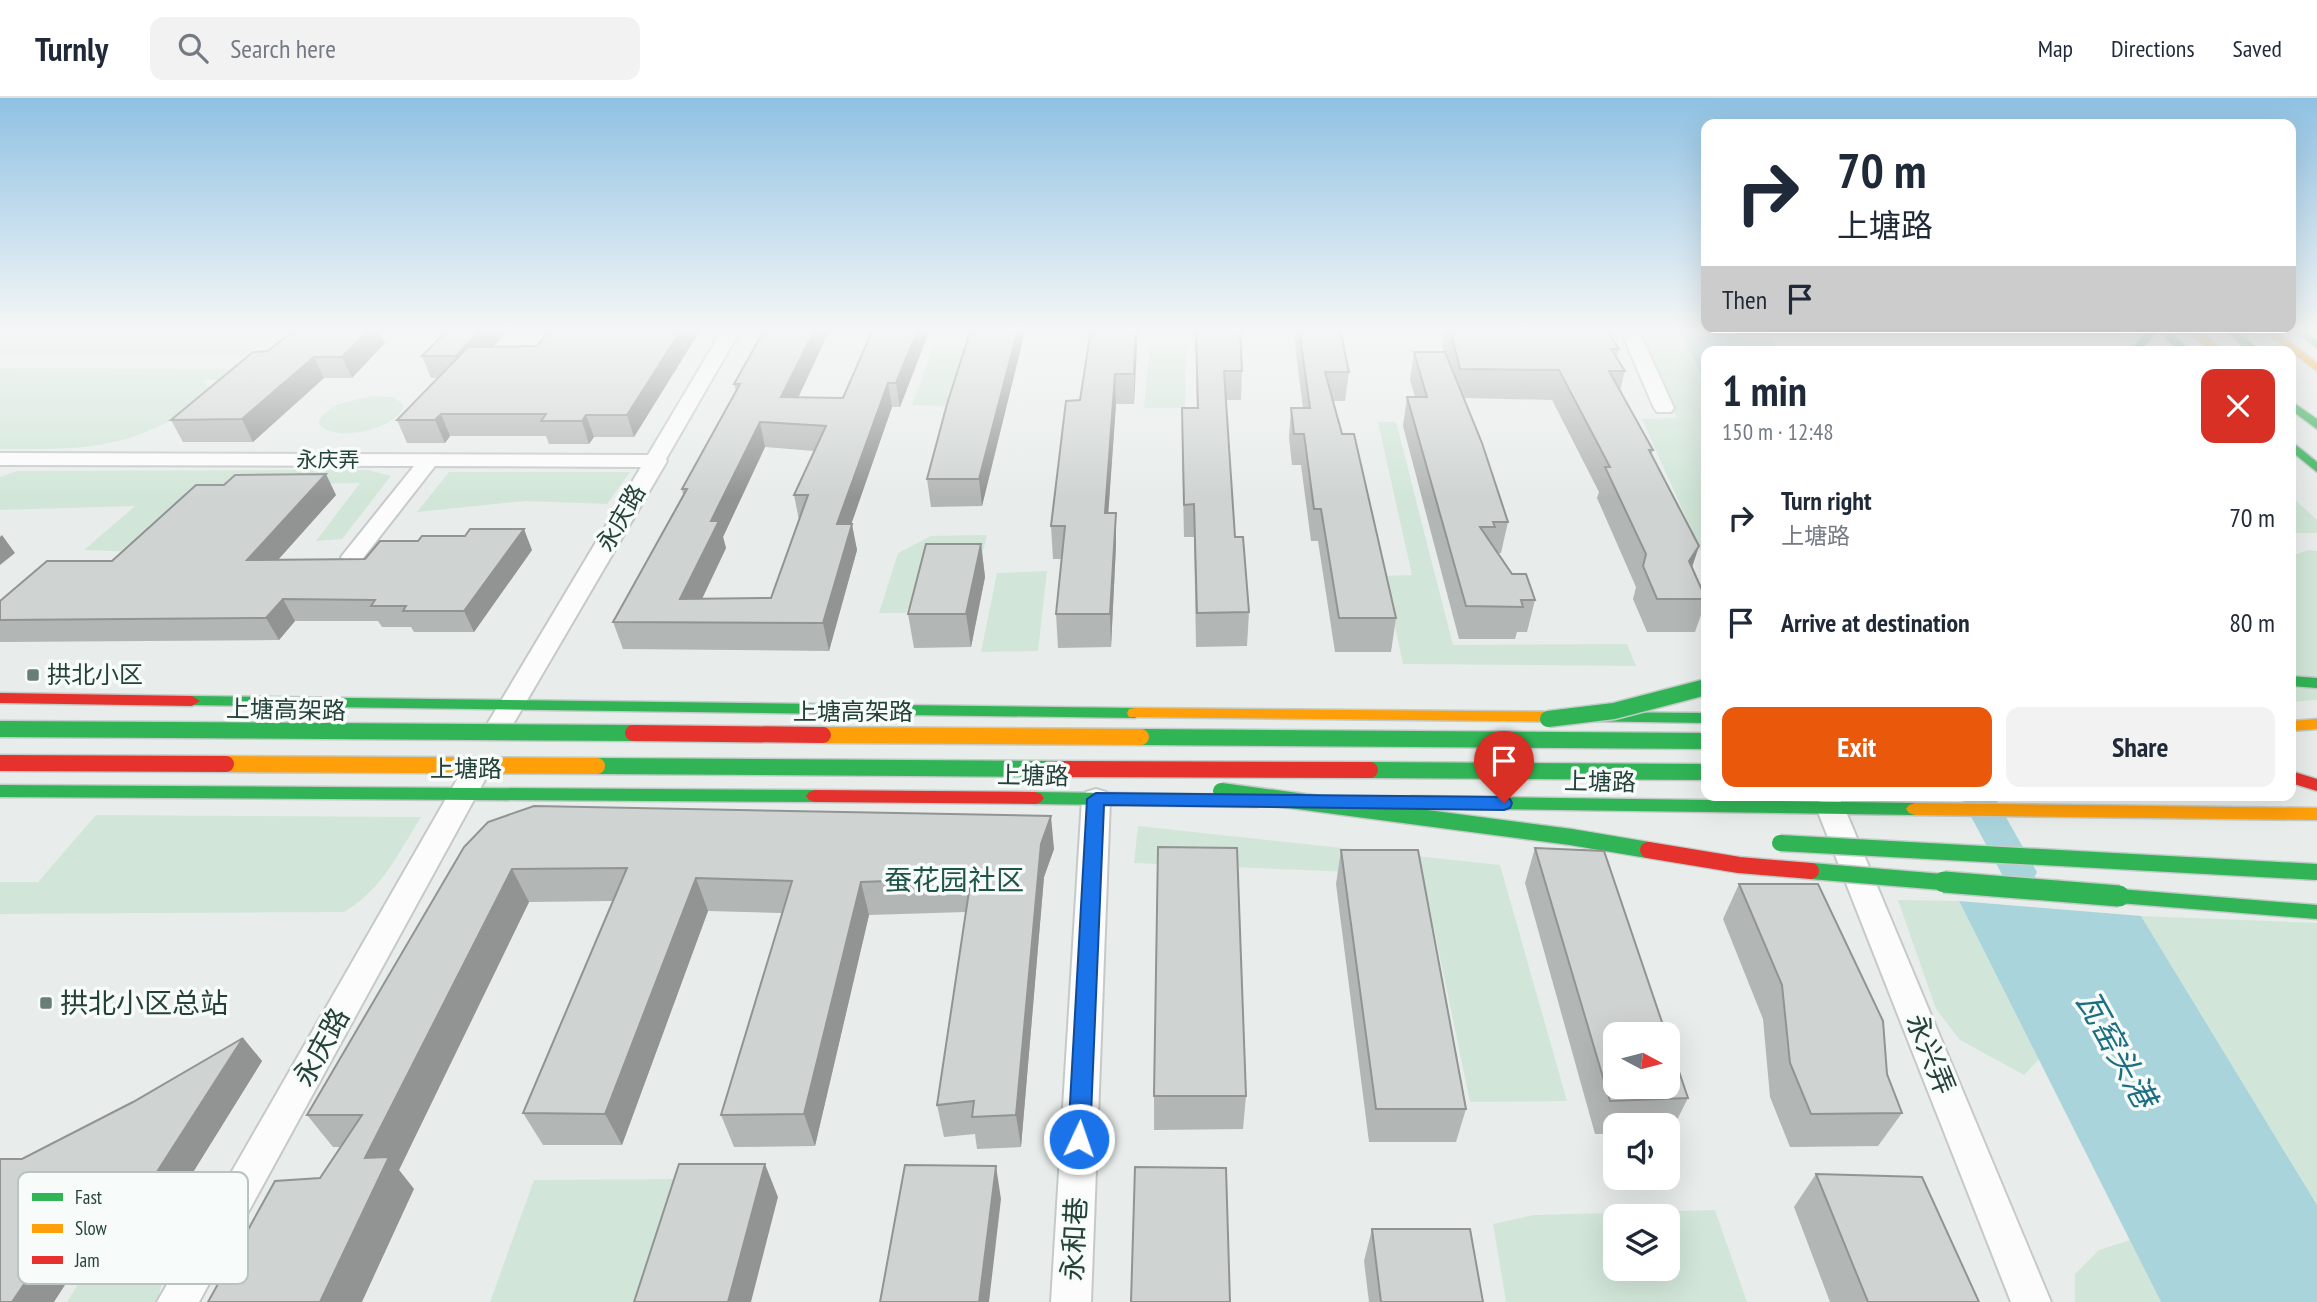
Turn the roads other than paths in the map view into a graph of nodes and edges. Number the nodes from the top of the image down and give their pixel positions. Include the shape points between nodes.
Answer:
1 (700, 385) edge
2 (1654, 385) edge
3 (1664, 408) dead end
4 (2296, 408) edge
5 (2296, 415) edge
6 (2317, 425) edge
7 (2317, 434) edge
8 (2296, 450) edge
9 (0, 459) edge
10 (429, 461) junction
11 (656, 461) junction
12 (2296, 463) edge
13 (2317, 470) edge
14 (352, 557) edge
15 (2296, 681) edge
16 (2317, 683) edge
17 (1701, 688) edge
18 (0, 698) edge
19 (509, 707) junction
20 (1701, 718) edge
21 (2317, 726) edge
22 (2296, 727) edge
23 (0, 729) edge
24 (928, 735) junction
25 (1701, 741) edge
26 (0, 763) edge
27 (1063, 770) junction
28 (1701, 772) edge
29 (2317, 774) edge
30 (2296, 775) edge
31 (2296, 777) edge
32 (2317, 785) edge
33 (0, 791) edge
34 (465, 792) junction
35 (1096, 799) junction
36 (1830, 807) junction
37 (2317, 814) edge
38 (1571, 837) junction
39 (1691, 840) dead end
40 (1758, 842) dead end
41 (2317, 872) edge
42 (2317, 912) edge
43 (248, 1176) edge
44 (187, 1284) edge
45 (177, 1302) edge
46 (1071, 1302) edge
47 (2031, 1302) edge

1 - 11 street, 永庆路
2 - 3 street
4 - 6 main road
5 - 7 main road
8 - 13 main road
9 - 10 street, 永庆弄 via 324,454
10 - 11 street, 永庆弄
10 - 14 street
11 - 19 street, 永庆路
12 - 13 main road
15 - 16 main road
17 - 24 main road, bridge via 1563,719 1059,719
18 - 19 main road
19 - 20 main road
19 - 34 street, 永庆路
21 - 22 main road
23 - 24 main road, 上塘高架路, bridge
24 - 25 main road, 上塘高架路, bridge
26 - 27 main road, bridge
27 - 28 main road, bridge
27 - 38 main road, bridge
29 - 30 main road
31 - 32 main road
33 - 34 main road, 上塘路
34 - 35 main road, 上塘路
34 - 43 street, 永庆路
35 - 36 main road, 上塘路
35 - 46 street, 永和巷
36 - 37 main road, 上塘路
36 - 47 street, 永兴弄
38 - 39 main road, bridge
38 - 42 main road, bridge via 1739,865
40 - 41 main road, bridge
44 - 45 street, 永庆路

